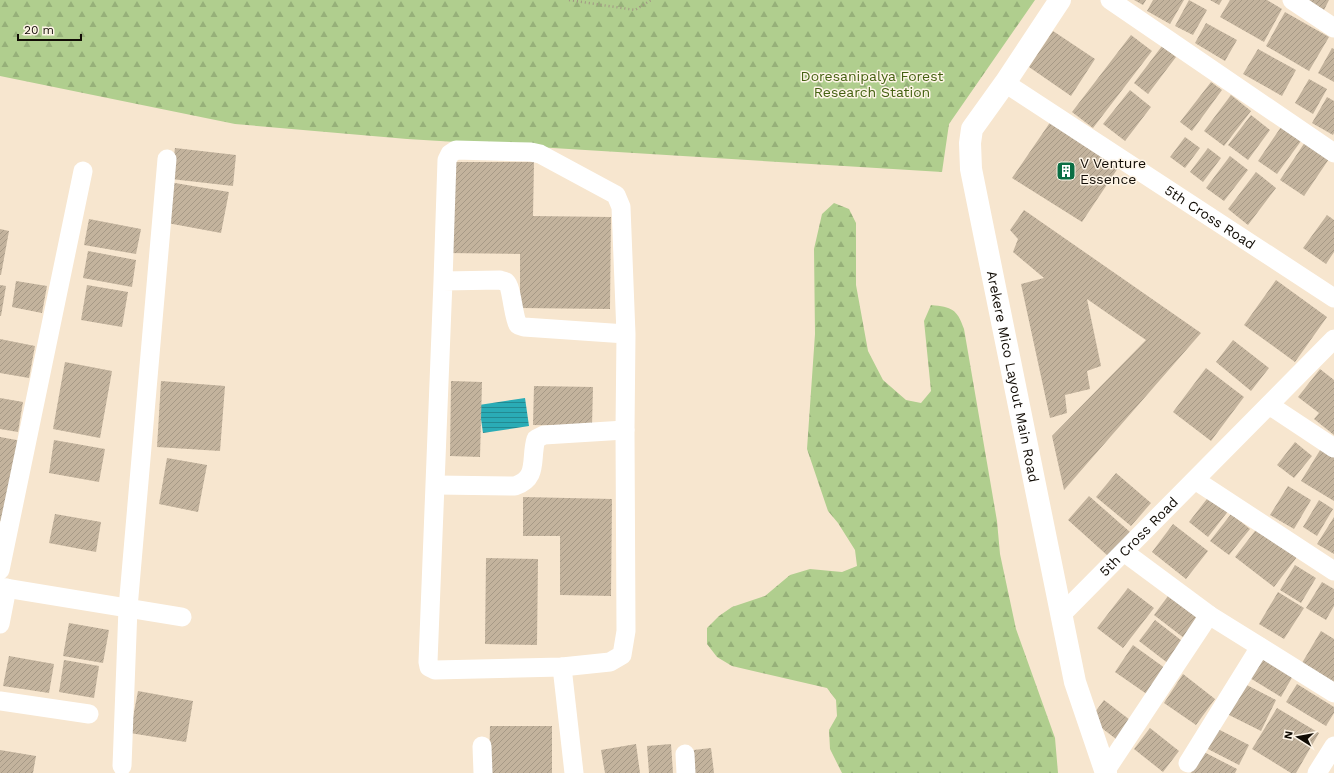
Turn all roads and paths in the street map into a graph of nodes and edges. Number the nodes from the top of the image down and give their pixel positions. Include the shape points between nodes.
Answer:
1 (568, 0) edge
2 (651, 0) edge
3 (1060, 0) edge
4 (1110, 0) edge
5 (1292, 0) edge
6 (1334, 28) edge
7 (1006, 83) junction
8 (1334, 153) edge
9 (167, 159) dead end
10 (83, 171) dead end
11 (443, 281) junction
12 (1334, 298) edge
13 (626, 334) junction
14 (1334, 339) edge
15 (1269, 405) junction
16 (625, 430) junction
17 (1334, 448) edge
18 (1195, 480) junction
19 (436, 485) junction
20 (1124, 552) junction
21 (0, 570) edge
22 (1334, 571) edge
23 (4, 588) edge
24 (128, 608) junction
25 (1062, 614) junction
26 (1209, 615) junction
27 (182, 617) dead end
28 (0, 624) edge
29 (1260, 647) junction
30 (562, 666) junction
31 (1334, 693) edge
32 (0, 701) edge
33 (89, 714) dead end
34 (482, 746) dead end
35 (1334, 746) edge
36 (685, 754) dead end
37 (1188, 763) dead end
38 (122, 766) dead end
39 (1106, 772) edge
40 (483, 773) edge
41 (574, 773) edge
42 (686, 773) edge
43 (1317, 773) edge

1 - 2 path via 635,10
3 - 7 street, Arekere Mico Layout Main Road
4 - 8 street
5 - 6 street
7 - 12 street, 5th Cross Road
7 - 25 street, Arekere Mico Layout Main Road via 972,130 971,169
9 - 24 street
10 - 21 street
11 - 13 street via 506,282 515,320 518,325 524,327
11 - 13 street via 447,160 450,154 456,150 540,154 616,195 621,207
11 - 19 street
13 - 16 street
14 - 15 street, 5th Cross Road
15 - 17 street
15 - 18 street, 5th Cross Road
16 - 19 street via 544,435 536,440 532,470 523,484
16 - 30 street via 626,631 622,655 610,662
18 - 20 street, 5th Cross Road
18 - 22 street
19 - 30 street via 429,667 435,670
20 - 25 street, 5th Cross Road
20 - 26 street
23 - 24 street
23 - 28 street
24 - 27 street
24 - 38 street
25 - 39 street, Arekere Mico Layout Main Road via 1075,682
26 - 29 street
26 - 39 street
29 - 31 street
29 - 37 street
30 - 41 street
32 - 33 street
34 - 40 street
35 - 43 street
36 - 42 street

